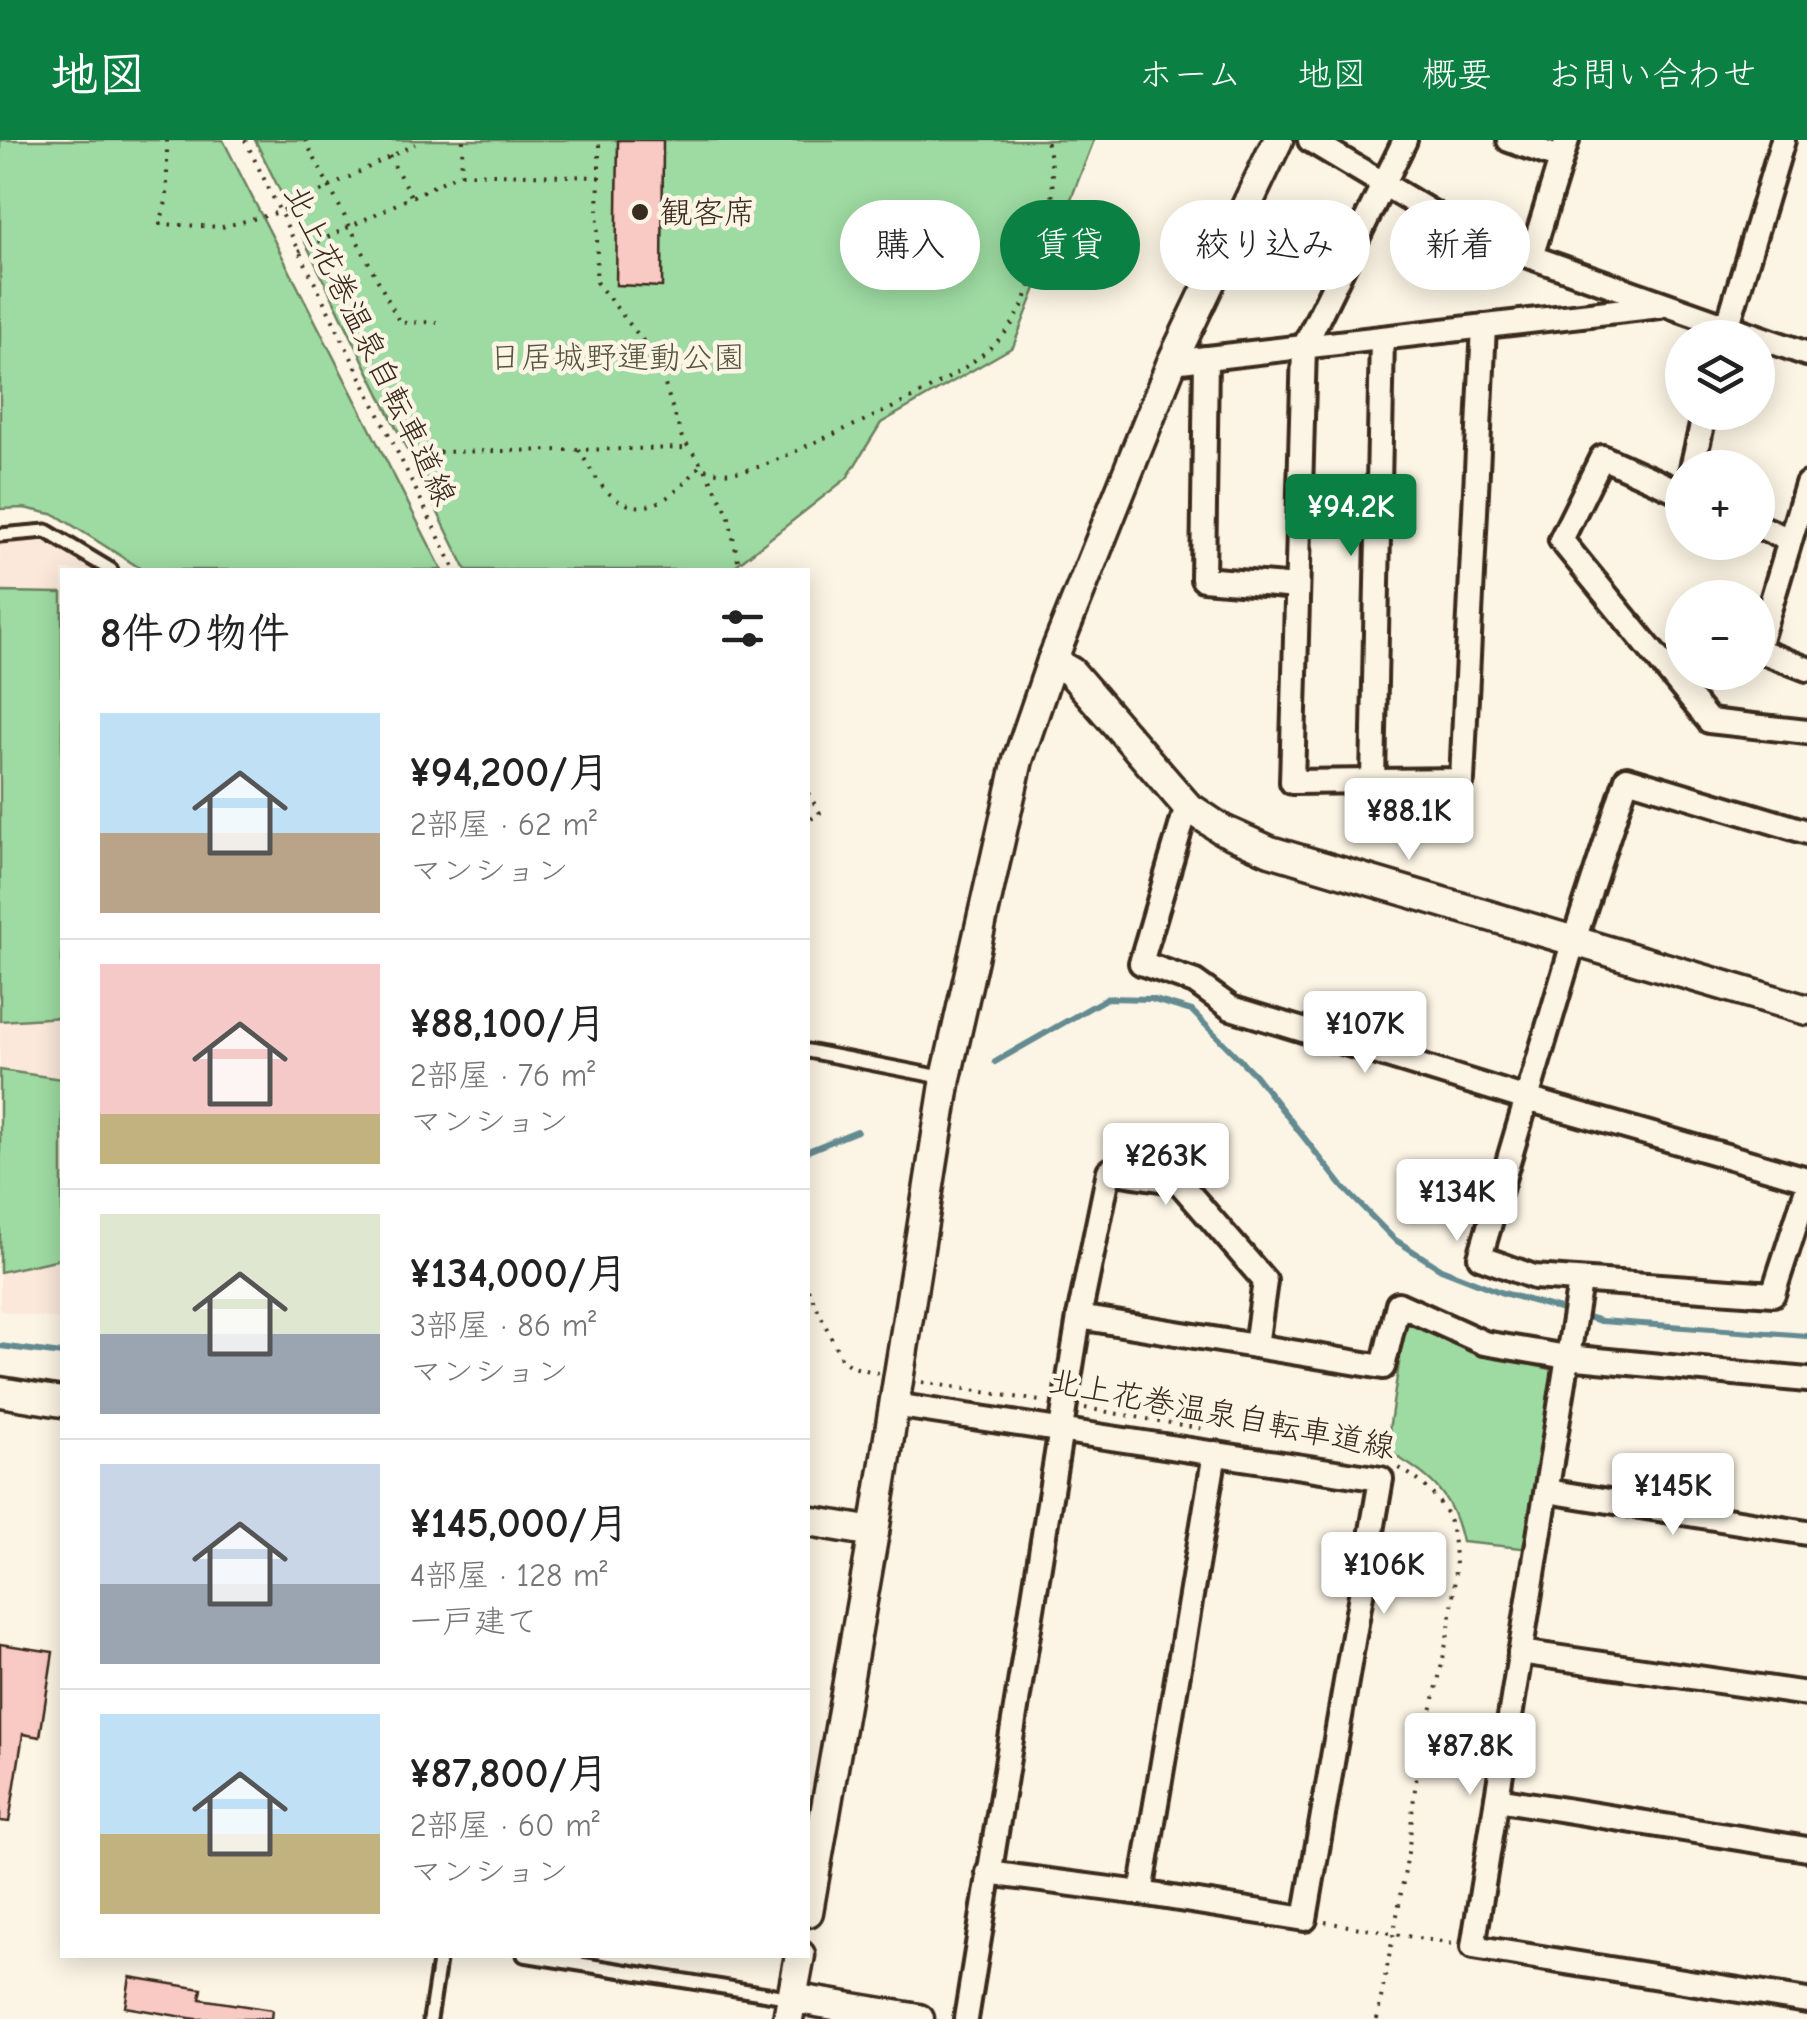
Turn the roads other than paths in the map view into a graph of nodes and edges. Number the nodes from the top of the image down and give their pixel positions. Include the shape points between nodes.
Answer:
1 (1278, 140) edge
2 (1310, 140) edge
3 (1405, 140) edge
4 (1510, 140) edge
5 (1783, 140) edge
6 (1564, 149) edge
7 (1385, 185) junction
8 (1531, 257) junction
9 (1668, 305) junction
10 (1701, 320) edge
11 (1729, 320) edge
12 (1484, 326) junction
13 (1382, 338) junction
14 (1775, 345) edge
15 (1304, 347) junction
16 (1807, 354) edge
17 (1206, 358) junction
18 (1172, 362) junction
19 (1807, 484) edge
20 (1665, 485) edge
21 (1775, 533) edge
22 (0, 536) edge
23 (1790, 540) junction
24 (108, 568) edge
25 (1297, 587) junction
26 (1775, 591) edge
27 (1775, 655) edge
28 (1052, 661) junction
29 (1807, 669) edge
30 (1807, 732) edge
31 (1374, 781) junction
32 (1187, 806) junction
33 (1807, 832) edge
34 (1573, 943) junction
35 (1807, 1010) edge
36 (810, 1051) edge
37 (946, 1078) junction
38 (1527, 1099) junction
39 (1807, 1179) edge
40 (1807, 1189) edge
41 (1580, 1282) junction
42 (1079, 1317) junction
43 (1256, 1346) junction
44 (1567, 1357) junction
45 (1807, 1380) edge
46 (896, 1391) junction
47 (0, 1392) edge
48 (60, 1402) edge
49 (1060, 1429) junction
50 (1216, 1442) junction
51 (1546, 1491) junction
52 (810, 1521) edge
53 (874, 1532) junction
54 (1807, 1534) edge
55 (1520, 1652) junction
56 (1807, 1694) edge
57 (1496, 1799) junction
58 (1807, 1849) edge
59 (988, 1873) junction
60 (1140, 1893) junction
61 (810, 1900) edge
62 (440, 1958) edge
63 (539, 1958) edge
64 (799, 1958) edge
65 (1807, 2001) edge
66 (790, 2008) edge
67 (430, 2019) edge
68 (919, 2019) edge
69 (966, 2019) edge

1 - 18 street
2 - 7 street
3 - 7 street
4 - 6 street
5 - 11 street
6 - 8 street
7 - 8 street via 1469,235
7 - 15 street
8 - 9 street
9 - 10 street
9 - 12 street
12 - 13 street
12 - 31 street via 1462,780
13 - 15 street
13 - 31 street
14 - 16 street
15 - 17 street
15 - 25 street
17 - 18 street
17 - 25 street via 1203,579
18 - 28 street
19 - 23 street
20 - 30 street via 1602,457 1561,540 1709,720
21 - 23 street
22 - 24 lane via 46,531
23 - 26 street
25 - 31 street via 1292,782
27 - 29 street
28 - 32 street via 1071,672
28 - 37 street via 1013,778
32 - 34 street via 1270,851
32 - 38 street via 1141,963 1195,982 1231,1008
33 - 34 street via 1626,778
34 - 35 street
34 - 38 street
36 - 37 lane
37 - 46 street
38 - 39 street
38 - 41 street via 1480,1258 1534,1277
40 - 41 street via 1773,1294
41 - 44 street
42 - 43 street
42 - 43 street via 1109,1171 1179,1182 1266,1281
42 - 49 street
43 - 44 street via 1383,1366 1398,1304 1484,1343
44 - 45 street
44 - 51 street
46 - 49 street
46 - 53 street
47 - 48 street
49 - 50 street
49 - 59 street
50 - 60 street
50 - 60 street via 1381,1479 1305,1919
51 - 54 street
51 - 55 street
52 - 53 street
53 - 61 street
55 - 56 street
55 - 57 street
57 - 58 street
57 - 65 street via 1473,1947
59 - 60 street
59 - 69 street
62 - 67 lane
63 - 66 lane
64 - 66 street
66 - 68 street

